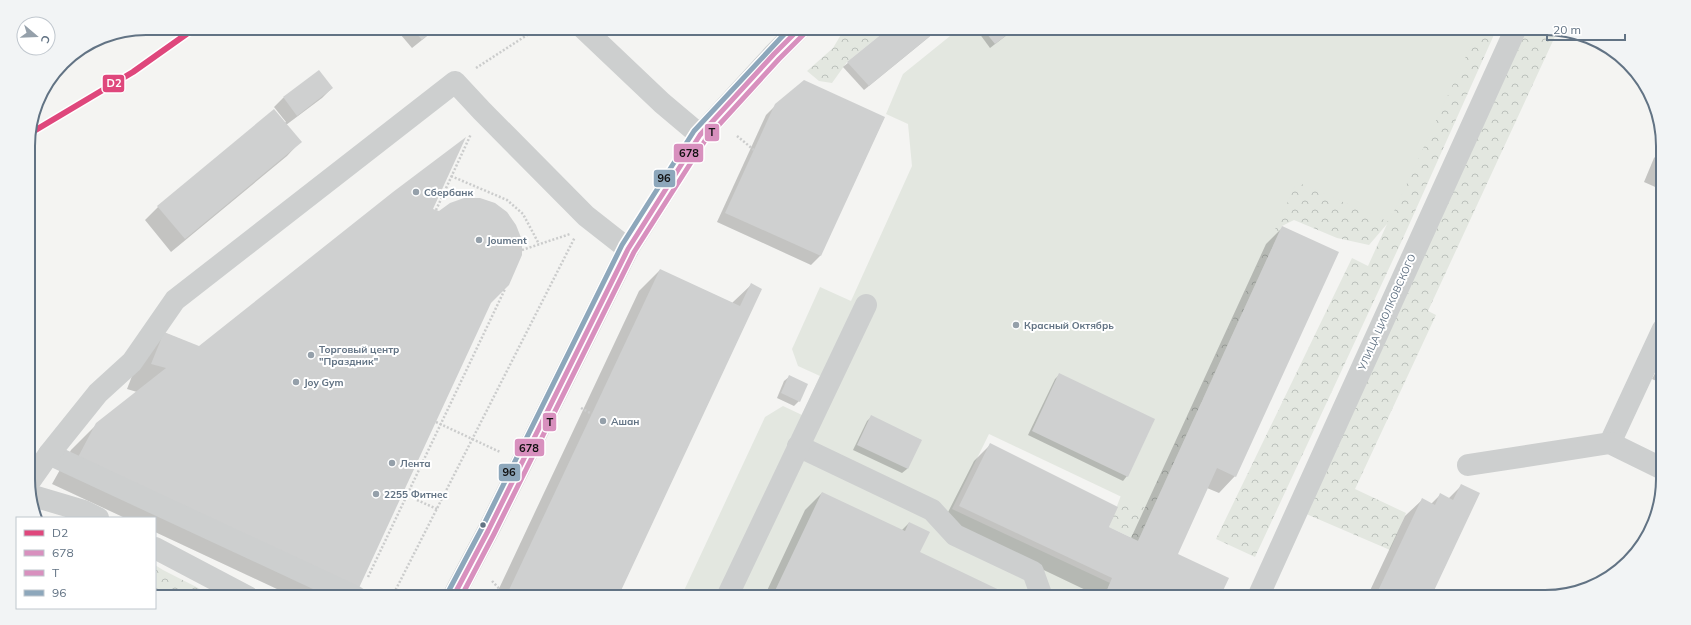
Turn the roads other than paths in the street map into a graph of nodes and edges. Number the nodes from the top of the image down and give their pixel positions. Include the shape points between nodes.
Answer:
1 (590, 35) edge
2 (793, 35) edge
3 (1513, 35) edge
4 (700, 135) junction
5 (628, 249) junction
6 (866, 305) dead end
7 (1656, 342) edge
8 (1610, 443) junction
9 (798, 446) junction
10 (49, 454) junction
11 (1468, 465) dead end
12 (1656, 466) edge
13 (35, 474) edge
14 (36, 497) edge
15 (96, 517) edge
16 (156, 549) edge
17 (235, 590) edge
18 (341, 590) edge
19 (457, 590) edge
20 (730, 590) edge
21 (1039, 590) edge
22 (1261, 590) edge

1 - 4 street
2 - 4 street
3 - 22 street, УЛИЦА ЦИОЛКОВСКОГО
4 - 5 street
5 - 10 street via 582,224 455,82 175,300 132,362 98,393
5 - 19 street
6 - 9 street
7 - 8 street
8 - 11 street
8 - 12 street
9 - 20 street
9 - 21 street via 932,510 955,535 1033,572
10 - 13 street
10 - 18 street
14 - 15 street
16 - 17 street

